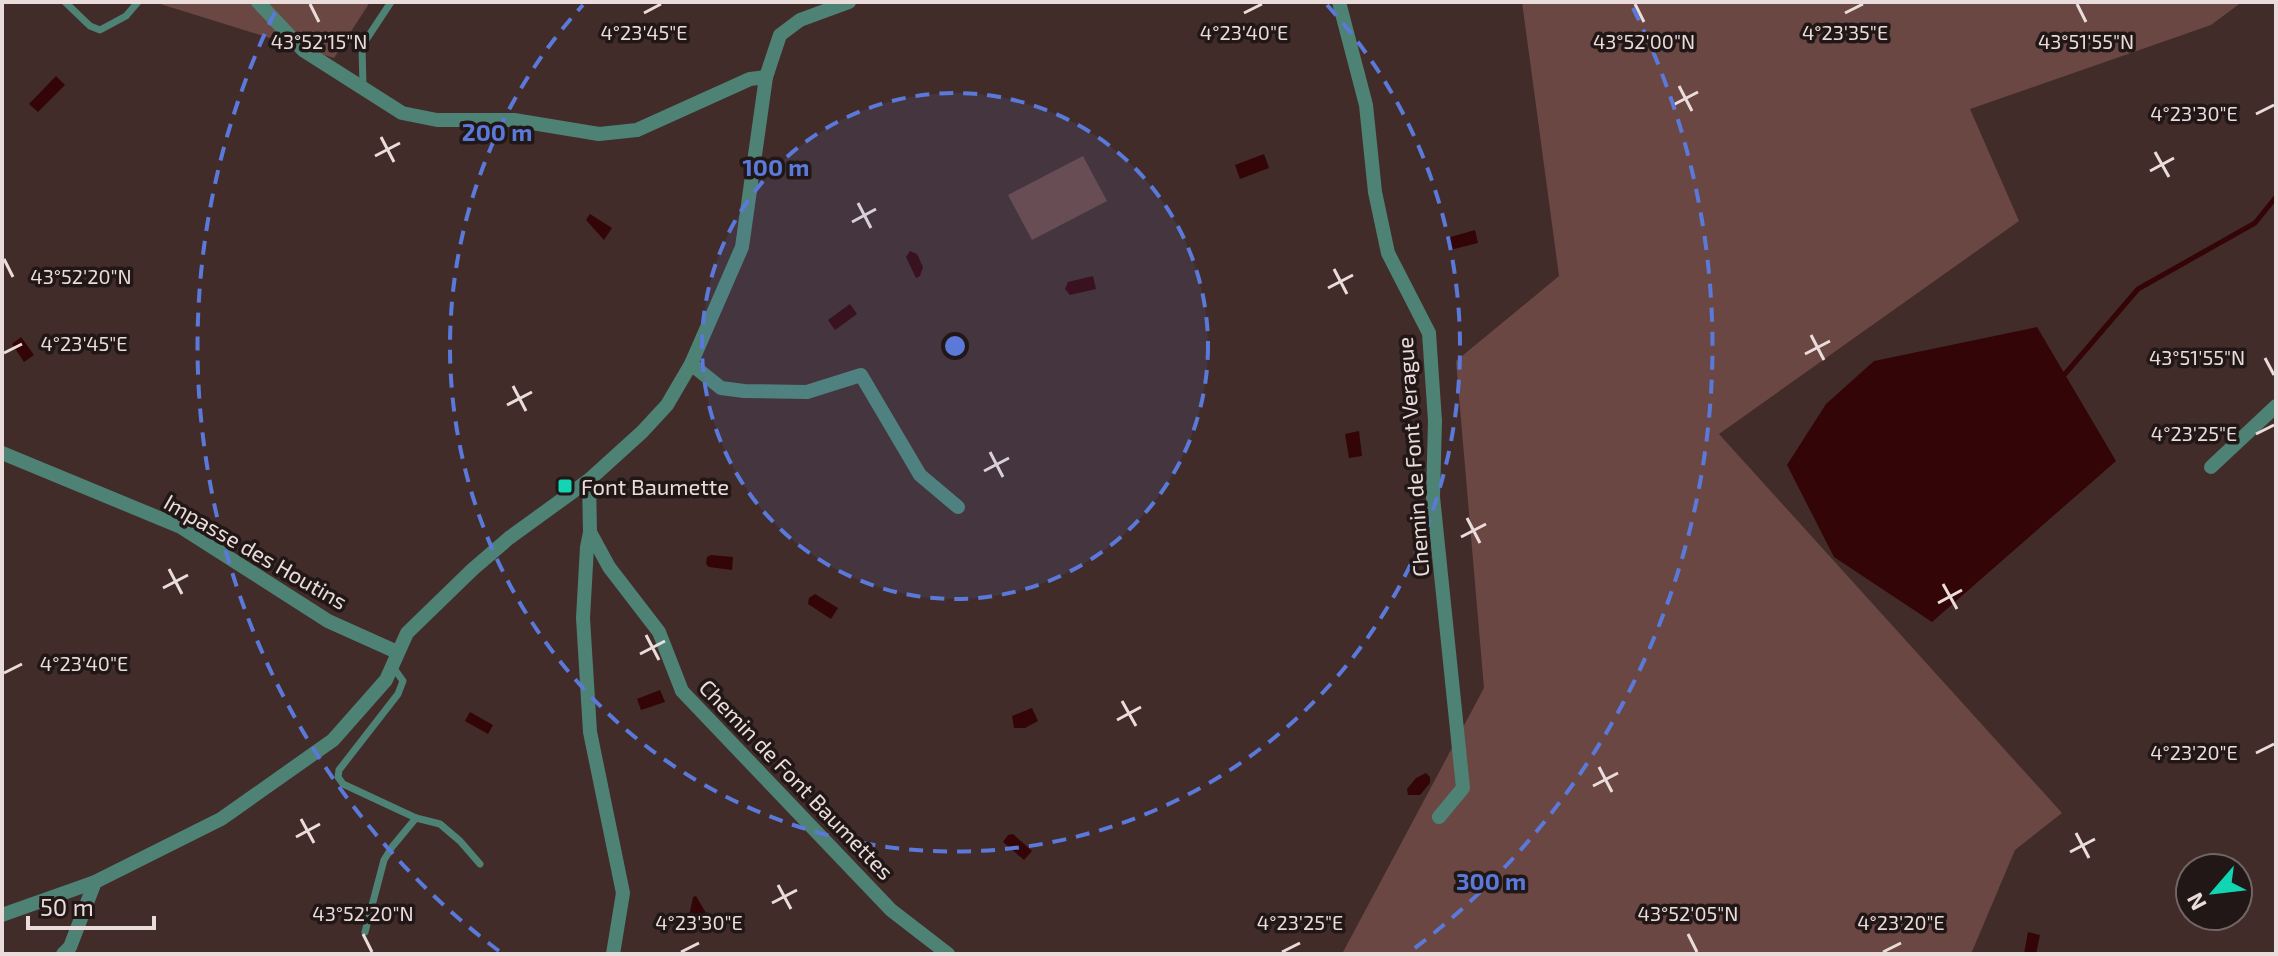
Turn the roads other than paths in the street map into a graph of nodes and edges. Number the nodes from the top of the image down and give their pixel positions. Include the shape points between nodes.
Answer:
1 (65, 2) edge
2 (138, 2) edge
3 (258, 2) edge
4 (391, 2) edge
5 (849, 2) edge
6 (1339, 2) edge
7 (766, 77) junction
8 (363, 90) junction
9 (691, 364) junction
10 (2276, 406) edge
11 (2, 453) edge
12 (2211, 467) dead end
13 (589, 480) junction
14 (958, 507) dead end
15 (590, 532) junction
16 (394, 659) junction
17 (1439, 817) dead end
18 (416, 818) junction
19 (480, 864) dead end
20 (95, 882) junction
21 (2, 915) edge
22 (365, 932) dead end
23 (63, 954) edge
24 (613, 954) edge
25 (948, 954) edge

1 - 2 lane via 100,30 126,16
3 - 8 street via 291,41
4 - 8 lane via 362,46
5 - 7 street via 800,20 780,35
6 - 17 street, Chemin de Font Verague via 1366,105 1388,253 1429,333 1433,497 1463,788
7 - 8 street via 750,79 637,130 609,133 514,120 437,120 402,113
7 - 9 street via 742,247
9 - 13 street via 667,405
9 - 14 street via 721,388 744,391 807,392 861,375 920,475
10 - 12 street
11 - 16 street, Impasse des Houtins via 181,527
13 - 15 street
13 - 16 street via 473,569 407,633
15 - 24 street via 583,618 590,732 623,893
15 - 25 street, Chemin de Font Baumettes via 609,567 659,632 682,691 891,910
16 - 18 lane via 403,681 398,694 338,777
16 - 20 street via 386,680 333,740 221,819
18 - 19 lane via 440,824
18 - 22 lane via 384,860
20 - 21 street
20 - 23 street

